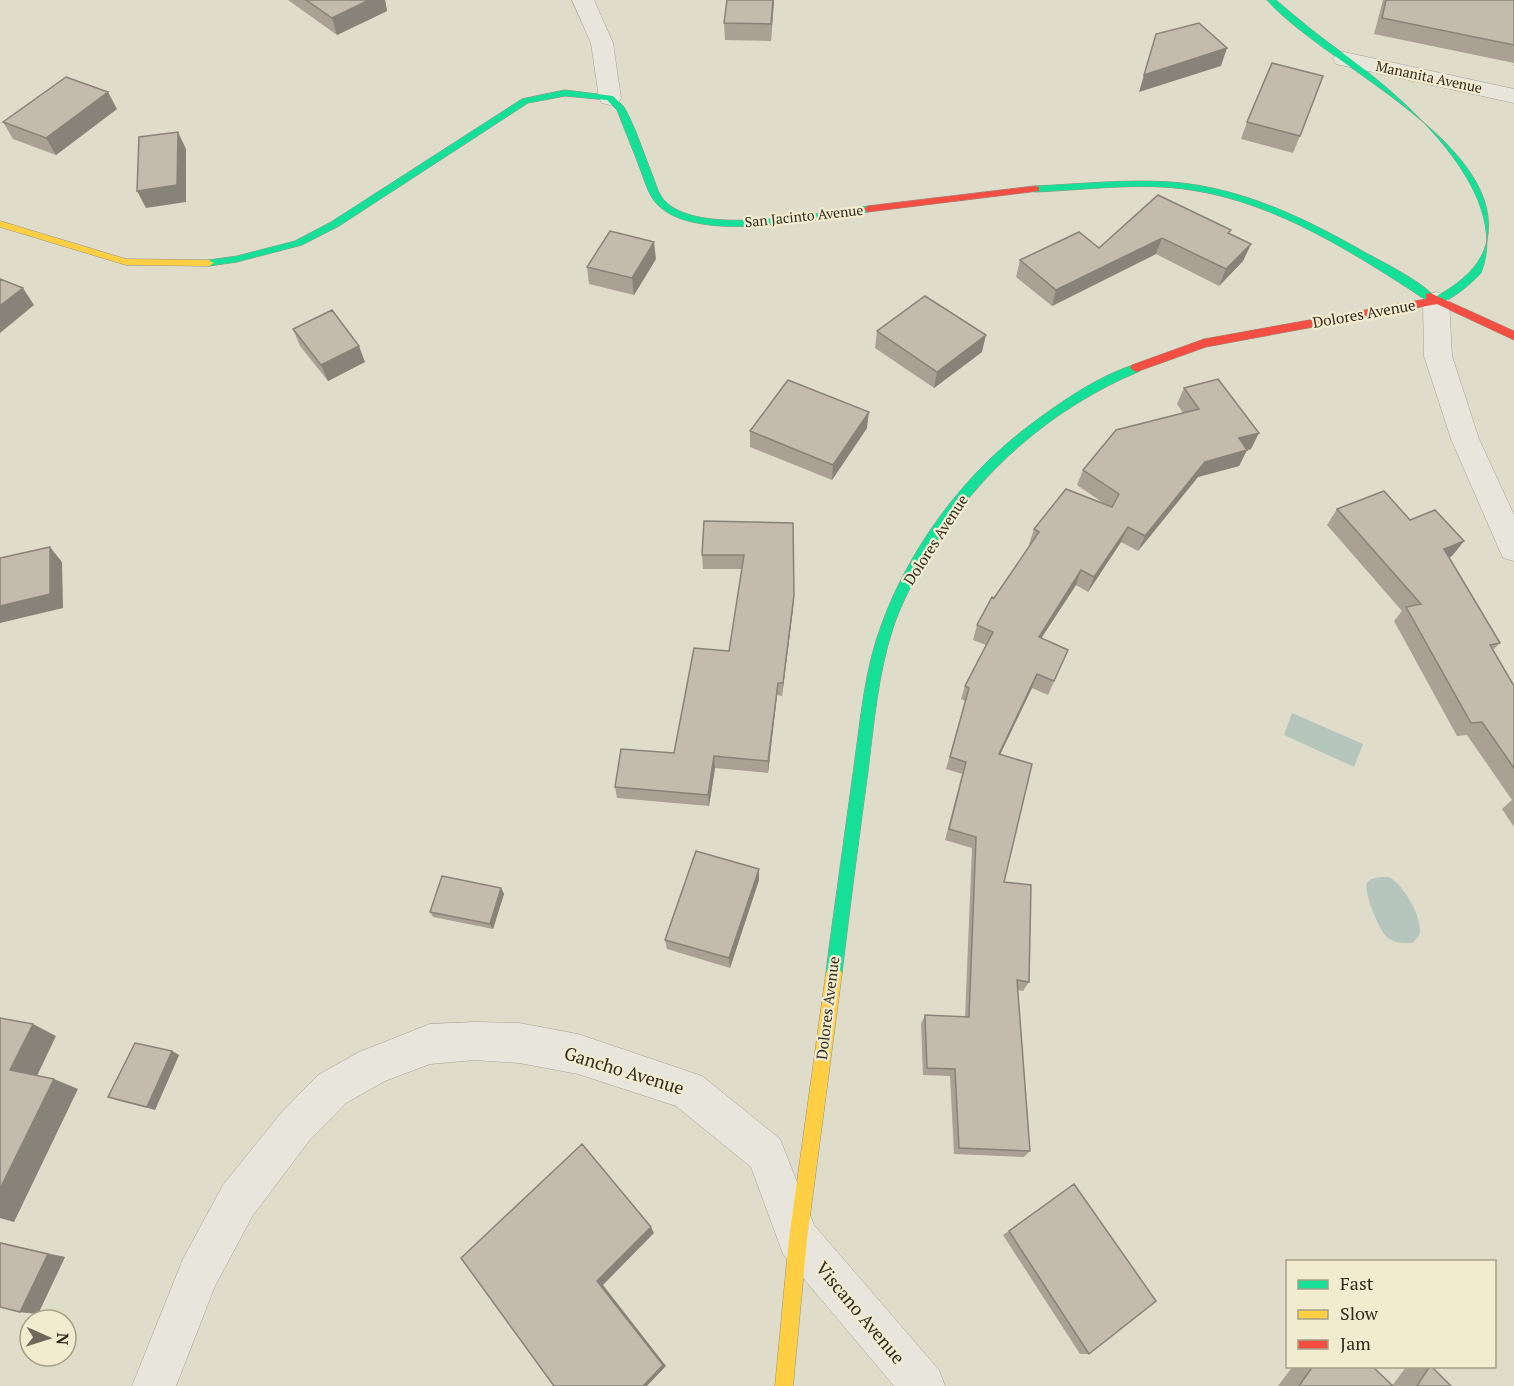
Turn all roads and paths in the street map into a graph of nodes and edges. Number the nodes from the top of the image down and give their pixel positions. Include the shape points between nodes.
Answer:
1 (583, 0) edge
2 (1271, 0) edge
3 (1344, 59) junction
4 (1514, 96) edge
5 (610, 98) junction
6 (0, 224) edge
7 (1436, 301) junction
8 (1514, 336) edge
9 (1514, 549) edge
10 (798, 1239) junction
11 (154, 1386) edge
12 (784, 1386) edge
13 (923, 1386) edge

1 - 5 street via 602,43
2 - 3 street, Dolores Avenue
3 - 4 street, Mananita Avenue
3 - 7 street, Dolores Avenue via 1451,138 1484,175 1493,192 1500,213 1500,230 1493,246 1461,289
5 - 6 street via 565,93 525,102 335,224 298,243 237,259 206,263 126,262
5 - 7 street, San Jacinto Avenue via 621,109 660,203 679,215 751,224 1028,189 1189,187 1230,195 1304,224 1375,261
7 - 8 street, San Jacinto Avenue
7 - 9 street via 1438,356 1465,439
7 - 10 street, Dolores Avenue via 1204,343 1120,374 1055,412 996,460 957,504 909,577 887,627 870,702
10 - 11 street, Gancho Avenue via 766,1153 688,1090 578,1054 519,1043 430,1044 373,1066 332,1089 295,1127 238,1200 198,1274
10 - 12 street, Dolores Avenue
10 - 13 street, Viscano Avenue

